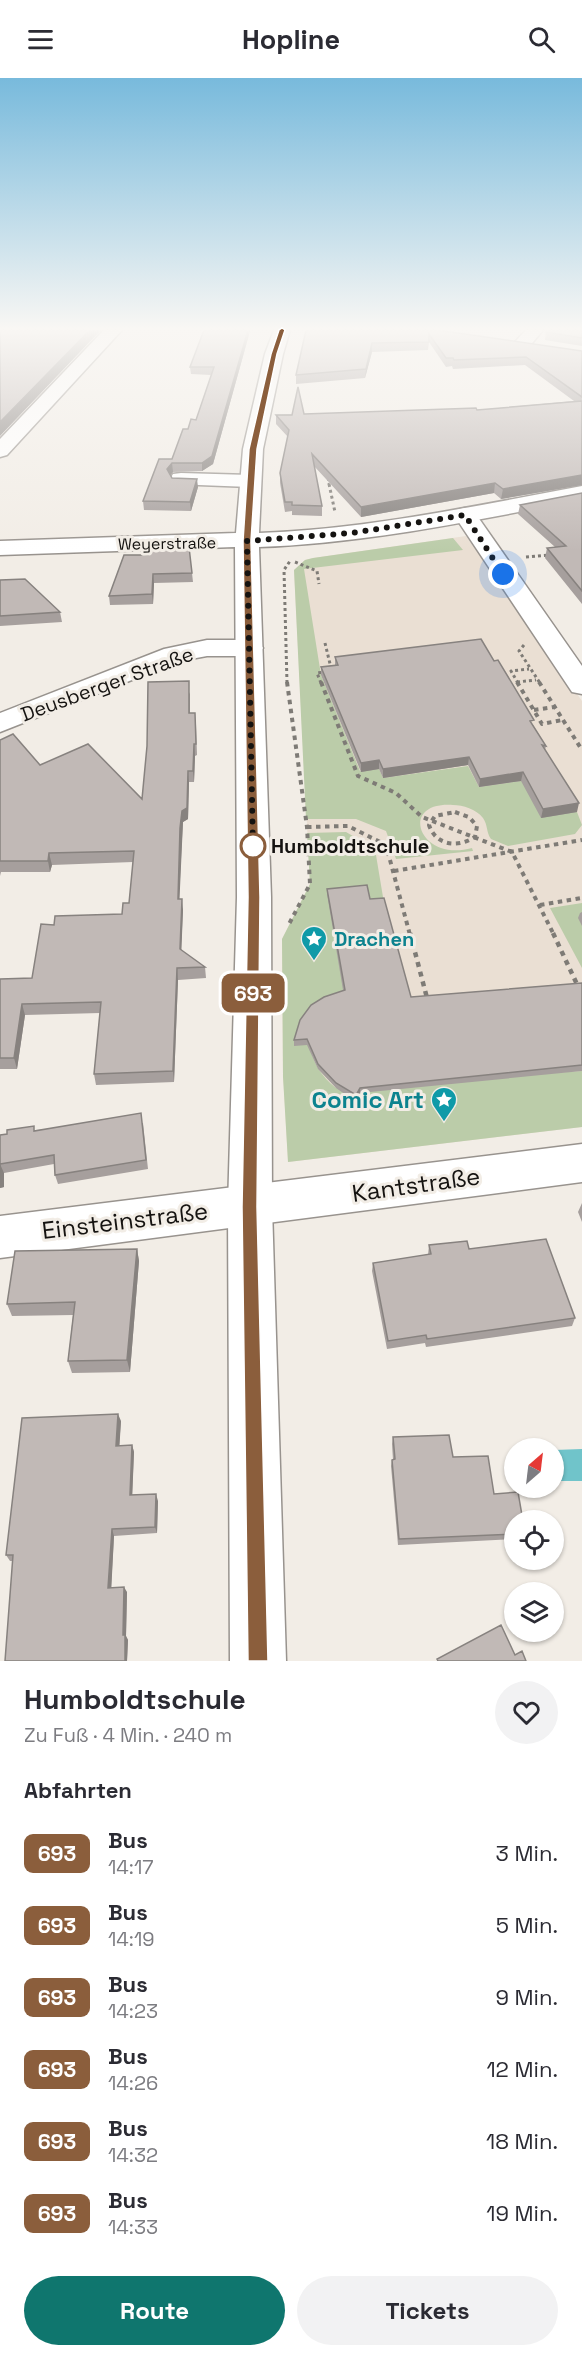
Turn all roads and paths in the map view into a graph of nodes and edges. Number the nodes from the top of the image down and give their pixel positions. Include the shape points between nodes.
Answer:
1 (43, 404) edge
2 (263, 404) edge
3 (0, 451) edge
4 (328, 478) edge
5 (181, 479) edge
6 (250, 481) junction
7 (582, 493) edge
8 (465, 515) junction
9 (336, 516) dead end
10 (247, 541) junction
11 (0, 548) edge
12 (559, 554) edge
13 (525, 557) dead end
14 (296, 558) dead end
15 (290, 560) junction
16 (319, 584) dead end
17 (527, 642) dead end
18 (325, 643) dead end
19 (250, 648) junction
20 (529, 669) junction
21 (536, 680) junction
22 (517, 682) junction
23 (582, 686) edge
24 (554, 707) junction
25 (534, 710) junction
26 (538, 717) junction
27 (527, 718) edge
28 (562, 720) junction
29 (0, 723) edge
30 (582, 750) edge
31 (431, 820) junction
32 (475, 837) junction
33 (582, 840) edge
34 (512, 852) junction
35 (394, 871) junction
36 (582, 898) edge
37 (540, 905) junction
38 (582, 995) edge
39 (428, 1001) edge
40 (582, 1163) edge
41 (250, 1207) junction
42 (0, 1237) edge
43 (258, 1661) edge

1 - 3 main road
2 - 6 main road
4 - 9 path
5 - 6 main road
6 - 10 main road
7 - 8 main road, Weyerstraße
8 - 10 main road, Weyerstraße via 352,533
8 - 23 main road
10 - 11 main road, Weyerstraße
10 - 19 main road
12 - 13 path
14 - 15 path
15 - 16 path via 317,571
15 - 35 path via 284,570 287,681 307,827 348,826 386,845
17 - 20 path via 519,651
18 - 31 path via 331,671 317,673 358,776 396,793 422,817
19 - 29 main road, Deusberger Straße via 207,648 173,655
19 - 41 main road via 254,897
20 - 21 path
20 - 22 path via 511,671
21 - 22 path
21 - 24 path
22 - 25 path
24 - 25 path
24 - 28 path
25 - 26 path
26 - 27 path
26 - 28 path via 542,724
28 - 30 path
31 - 32 path
31 - 32 path via 433,836 447,843 464,843
31 - 32 path via 441,813 463,814 477,826
32 - 34 path
33 - 34 path
34 - 35 path
34 - 37 path
35 - 39 path
36 - 37 path
37 - 38 path
40 - 41 main road, Kantstraße
41 - 42 main road, Einsteinstraße
41 - 43 main road

